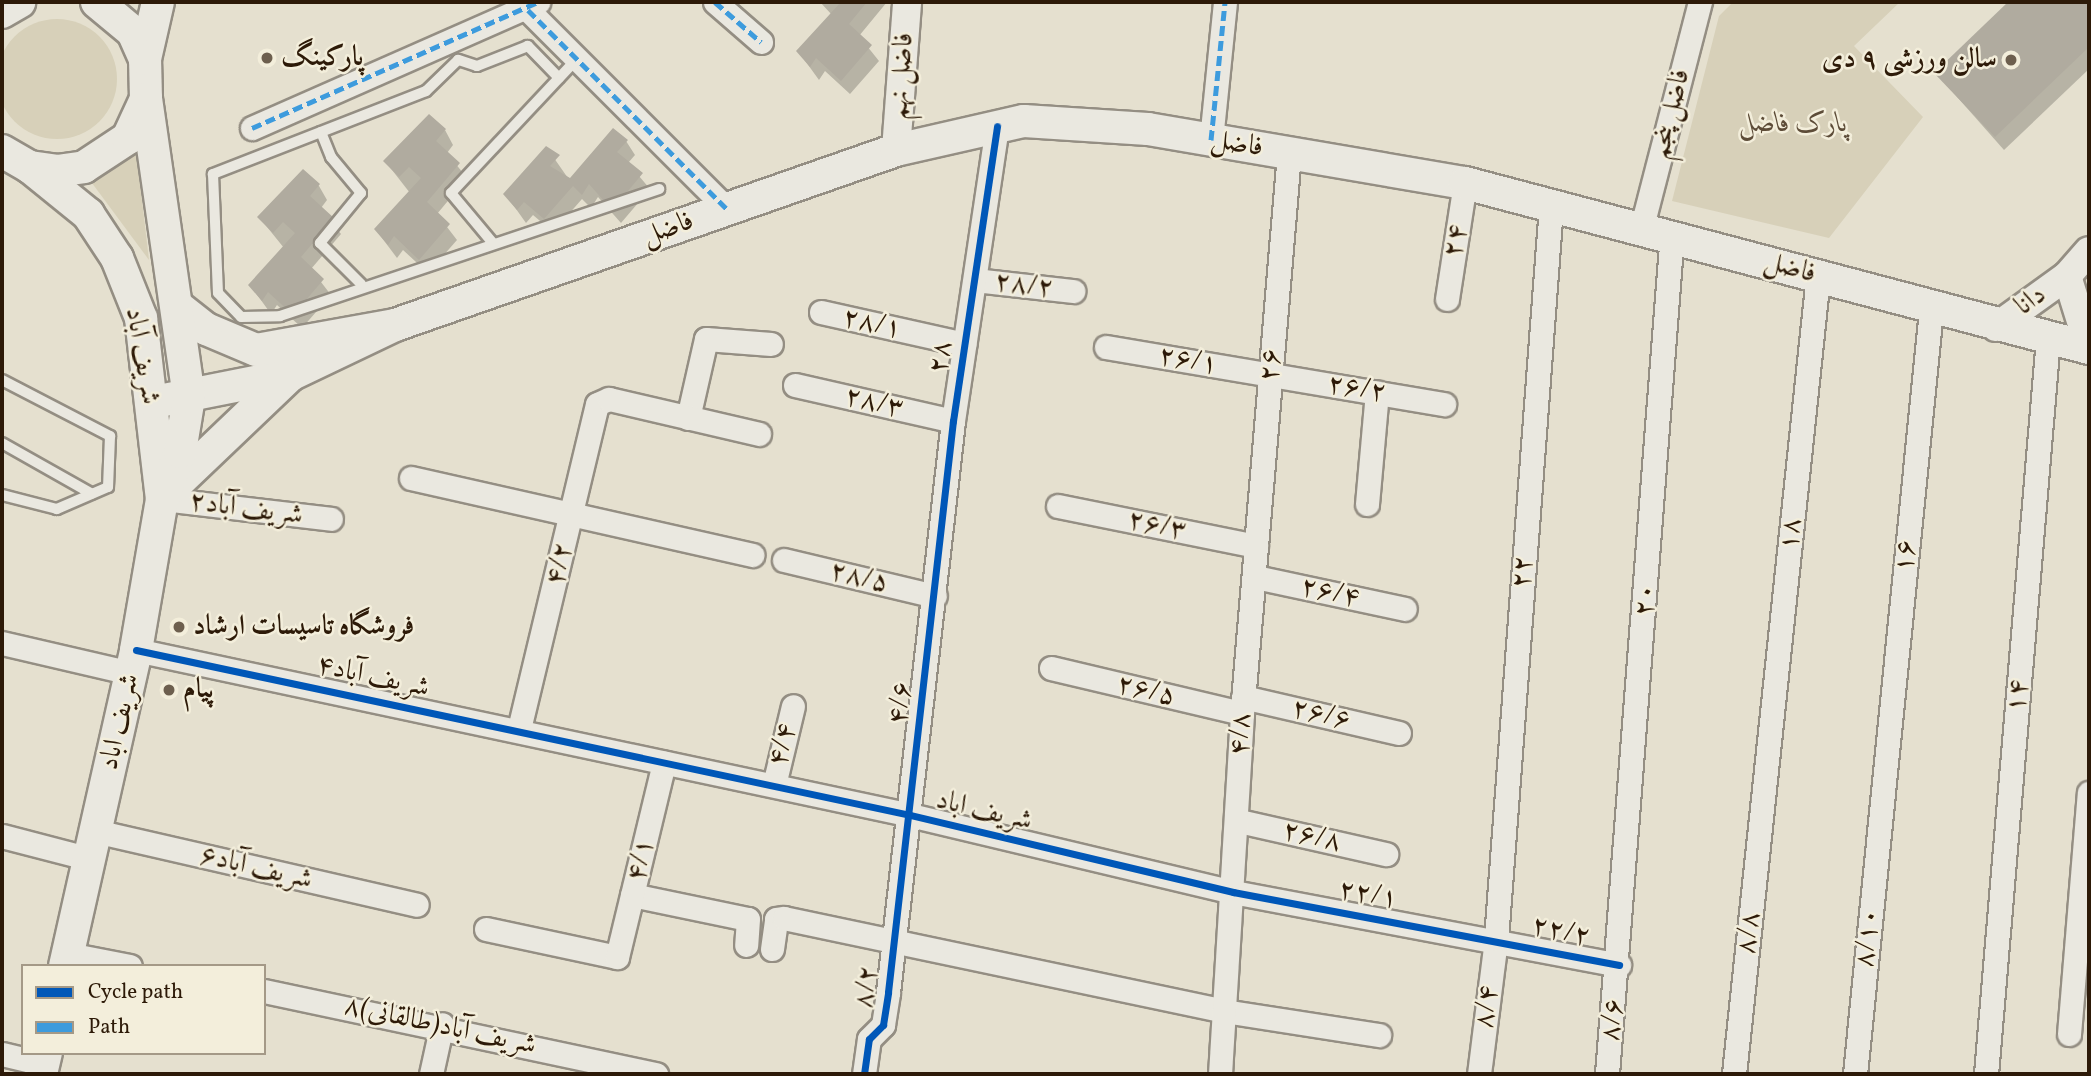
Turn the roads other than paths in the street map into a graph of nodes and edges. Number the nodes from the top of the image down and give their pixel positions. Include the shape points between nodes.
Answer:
1 (12, 2) edge
2 (19, 2) edge
3 (97, 2) edge
4 (158, 2) edge
5 (716, 2) edge
6 (907, 2) edge
7 (1225, 2) edge
8 (1700, 2) edge
9 (533, 6) edge
10 (2, 12) edge
11 (761, 42) dead end
12 (145, 59) junction
13 (577, 59) junction
14 (559, 78) junction
15 (146, 99) junction
16 (997, 126) junction
17 (252, 128) dead end
18 (321, 132) junction
19 (1211, 140) junction
20 (896, 150) junction
21 (2, 151) edge
22 (1289, 153) junction
23 (30, 167) junction
24 (1465, 183) junction
25 (659, 189) dead end
26 (1551, 205) junction
27 (727, 209) junction
28 (1642, 226) junction
29 (1672, 234) junction
30 (492, 242) junction
31 (2089, 251) edge
32 (1818, 276) junction
33 (2067, 276) junction
34 (975, 280) junction
35 (361, 284) junction
36 (1073, 291) dead end
37 (1447, 299) dead end
38 (177, 306) junction
39 (1931, 310) junction
40 (821, 312) dead end
41 (395, 325) junction
42 (1996, 327) junction
43 (2048, 340) junction
44 (771, 344) dead end
45 (964, 344) junction
46 (1106, 347) dead end
47 (2089, 347) edge
48 (290, 375) junction
49 (1270, 375) junction
50 (2, 380) edge
51 (795, 385) dead end
52 (1377, 392) junction
53 (189, 397) junction
54 (154, 402) junction
55 (1444, 404) dead end
56 (688, 418) junction
57 (953, 421) junction
58 (759, 434) dead end
59 (2, 443) edge
60 (411, 478) dead end
61 (92, 494) junction
62 (2, 495) edge
63 (162, 499) junction
64 (1367, 504) dead end
65 (1058, 506) dead end
66 (572, 515) junction
67 (331, 519) dead end
68 (1256, 546) junction
69 (752, 555) dead end
70 (784, 560) dead end
71 (1255, 577) junction
72 (935, 596) junction
73 (1405, 609) dead end
74 (2, 643) edge
75 (133, 662) junction
76 (1051, 668) dead end
77 (1242, 705) junction
78 (793, 706) dead end
79 (519, 729) junction
80 (1399, 733) dead end
81 (601, 747) joint
82 (664, 763) junction
83 (774, 785) junction
84 (1764, 793) joint
85 (2089, 793) edge
86 (1882, 801) joint
87 (910, 815) junction
88 (1239, 821) junction
89 (2, 836) edge
90 (93, 845) junction
91 (1386, 854) dead end
92 (1233, 892) junction
93 (632, 895) junction
94 (417, 905) dead end
95 (486, 929) dead end
96 (1496, 939) junction
97 (894, 941) junction
98 (746, 945) dead end
99 (772, 949) dead end
100 (66, 960) edge
101 (109, 964) edge
102 (1619, 965) junction
103 (266, 991) edge
104 (1224, 1011) junction
105 (442, 1024) junction
106 (2069, 1034) dead end
107 (1379, 1035) dead end
108 (2, 1054) edge
109 (1988, 1063) edge
110 (44, 1064) edge
111 (431, 1074) edge
112 (656, 1074) edge
113 (864, 1074) edge
114 (1220, 1074) edge
115 (1479, 1074) edge
116 (1607, 1074) edge
117 (1734, 1074) edge
118 (1854, 1074) edge

1 - 10 main road
2 - 10 main road
3 - 12 main road via 134,32
4 - 12 main road
5 - 11 street
6 - 20 street, فاضل نهم
7 - 19 street
8 - 28 street, فاضل پنجم
9 - 13 street
9 - 17 street
12 - 15 main road, شریف آباد
13 - 14 lane
13 - 27 street
14 - 18 lane via 528,46 477,66 458,60 426,91
14 - 30 lane via 451,193
15 - 23 main road via 128,138 108,156 84,167
15 - 38 main road, شریف آباد
16 - 19 main road, فاضل via 1024,121 1135,128
16 - 20 main road, فاضل
16 - 34 street, ۲۸
18 - 35 lane via 331,157 361,193 320,243
18 - 35 lane via 213,174 218,293 241,317 256,320
19 - 22 main road, فاضل
20 - 27 main road, فاضل
21 - 23 main road, شریف آباد
22 - 24 main road, فاضل
22 - 49 street, ۲۶
23 - 54 main road, شریف آباد via 88,214 117,258 141,317
24 - 26 main road, فاضل
24 - 37 street, ۲۴
25 - 30 lane
26 - 28 main road, فاضل
26 - 96 street, ۲۲
27 - 41 main road, فاضل
28 - 29 main road, فاضل
29 - 32 main road, فاضل
29 - 102 street, ۲۰
30 - 35 lane
31 - 33 street, دانا
32 - 39 main road, فاضل
32 - 84 street, ۱۸
33 - 42 street, دانا
33 - 47 street, دانا
34 - 36 street, ۲۸/۲
34 - 45 street, ۲۸
38 - 41 main road via 206,329 256,350
38 - 53 main road, شریف آباد
39 - 42 main road, فاضل
39 - 86 street, ۱۶
40 - 45 street, ۲۸/۱
41 - 48 main road
42 - 43 main road, فاضل
43 - 47 main road, فاضل
43 - 109 street, ۱۴
44 - 56 street via 706,339
45 - 57 street, ۲۸
46 - 49 street, ۲۶/۱
48 - 53 main road
48 - 63 main road
49 - 52 street, ۲۶/۲
49 - 68 street, ۲۶
50 - 61 lane via 110,436 108,486
51 - 57 street, ۲۸/۳
52 - 55 street, ۲۶/۲
52 - 64 street
53 - 54 main road
53 - 63 main road, شریف اباد via 180,452
54 - 63 main road, شریف آباد via 153,452
56 - 58 street
56 - 66 street, ۴/۲ via 602,399
57 - 72 street, ۲۸
59 - 61 lane
60 - 66 street
61 - 62 lane via 57,509
63 - 67 street, شریف آباد۲
63 - 75 main road, شریف اباد
65 - 68 street, ۲۶/۳
66 - 69 street
66 - 79 street, ۴/۲
68 - 71 street, ۲۶
70 - 72 street, ۲۸/۵
71 - 73 street, ۲۶/۴
71 - 77 street, ۴/۸
72 - 87 street, ۴/۶
74 - 75 street, ۴شریف آباد
75 - 79 street, ۴شریف آباد
75 - 90 main road, شریف اباد
76 - 77 street, ۲۶/۵
77 - 80 street, ۲۶/۶
77 - 88 street, ۴/۸
78 - 83 street, ۴/۴
79 - 81 street, ۴شریف آباد
81 - 82 street, شریف اباد
82 - 83 street, شریف اباد
82 - 93 street, ۴/۱
83 - 87 street, شریف اباد
84 - 117 street, ۸/۸
85 - 106 street
86 - 118 street, ۸/۱۰
87 - 92 street, شریف اباد
87 - 97 street, ۴/۶
88 - 91 street, ۲۶/۸
88 - 92 street, ۴/۸
89 - 90 street, شریف آباد۶
90 - 94 street, شریف آباد۶
90 - 100 main road, شریف اباد
92 - 96 street, ۲۲/۱
92 - 104 street, ۴/۸
93 - 95 street, ۴/۱ via 617,957
93 - 98 street via 748,919
96 - 102 street, ۲۲/۲
96 - 115 street, ۸/۴
97 - 99 street via 784,918 776,919
97 - 104 street
97 - 113 street, ۸/۲ via 883,1025 869,1039
100 - 101 street
102 - 116 street, ۸/۶
103 - 105 street, ۸شریف آباد(طالقانی)
104 - 107 street
104 - 114 street, ۴/۸
105 - 111 street
105 - 112 street, ۸شریف آباد(طالقانی)
108 - 110 street

